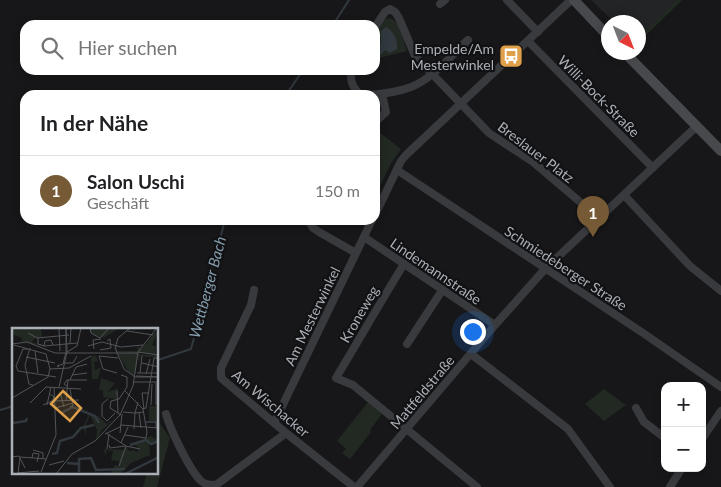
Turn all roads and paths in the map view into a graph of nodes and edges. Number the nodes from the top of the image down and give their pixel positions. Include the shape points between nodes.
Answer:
1 (507, 0) edge
2 (573, 0) edge
3 (380, 20) edge
4 (601, 29) edge
5 (538, 32) junction
6 (468, 40) dead end
7 (528, 41) junction
8 (632, 60) edge
9 (432, 74) junction
10 (351, 75) edge
11 (356, 90) edge
12 (382, 94) joint
13 (462, 104) junction
14 (380, 117) edge
15 (696, 126) junction
16 (721, 151) edge
17 (653, 168) junction
18 (397, 170) junction
19 (624, 195) junction
20 (380, 205) edge
21 (599, 218) junction
22 (311, 225) edge
23 (370, 225) edge
24 (364, 237) junction
25 (356, 253) junction
26 (404, 264) junction
27 (545, 269) junction
28 (443, 289) junction
29 (254, 290) dead end
30 (721, 291) edge
31 (495, 325) junction
32 (406, 344) dead end
33 (471, 354) junction
34 (721, 387) edge
35 (636, 408) dead end
36 (721, 411) edge
37 (166, 414) dead end
38 (274, 423) junction
39 (406, 430) junction
40 (286, 433) junction
41 (706, 433) edge
42 (661, 435) edge
43 (679, 472) edge
44 (356, 487) edge
45 (477, 487) edge
46 (610, 487) edge
47 (670, 487) edge

1 - 5 street
2 - 4 street
2 - 5 street
3 - 9 street, Breslauer Platz via 390,9 395,12 415,56
5 - 7 street
6 - 9 street
7 - 13 street
7 - 17 street, Willi-Bock-Straße
8 - 15 street
9 - 12 street via 412,87
9 - 13 street, Breslauer Platz
10 - 11 street
12 - 14 street via 386,112
13 - 18 street via 406,155
13 - 21 street, Breslauer Platz via 489,133 533,162
15 - 16 street
15 - 17 street, Mattfeldstraße
17 - 19 street, Mattfeldstraße
18 - 20 street
18 - 27 street, Schmiedeberger Straße
19 - 21 street, Mattfeldstraße
19 - 30 street via 690,266
21 - 27 street, Mattfeldstraße
22 - 25 street
23 - 24 street, Am Mesterwinkel
24 - 25 street, Am Mesterwinkel
24 - 26 street, Lindemannstraße
25 - 38 street, Am Mesterwinkel
26 - 28 street, Lindemannstraße
26 - 39 street, Kroneweg via 336,378 353,385
27 - 31 street, Mattfeldstraße
27 - 34 street, Schmiedeberger Straße
28 - 31 street, Lindemannstraße
28 - 32 street
29 - 38 street, Am Wischacker via 251,305 221,368 221,378
31 - 33 street, Mattfeldstraße
33 - 39 street, Mattfeldstraße
33 - 46 street via 568,429
35 - 42 street via 644,422
36 - 41 street
37 - 40 street via 169,427 189,464 202,483 209,485 216,485
38 - 40 street, Am Wischacker
39 - 44 street, Mattfeldstraße
39 - 45 street
40 - 44 street, Am Wischacker
43 - 47 street

